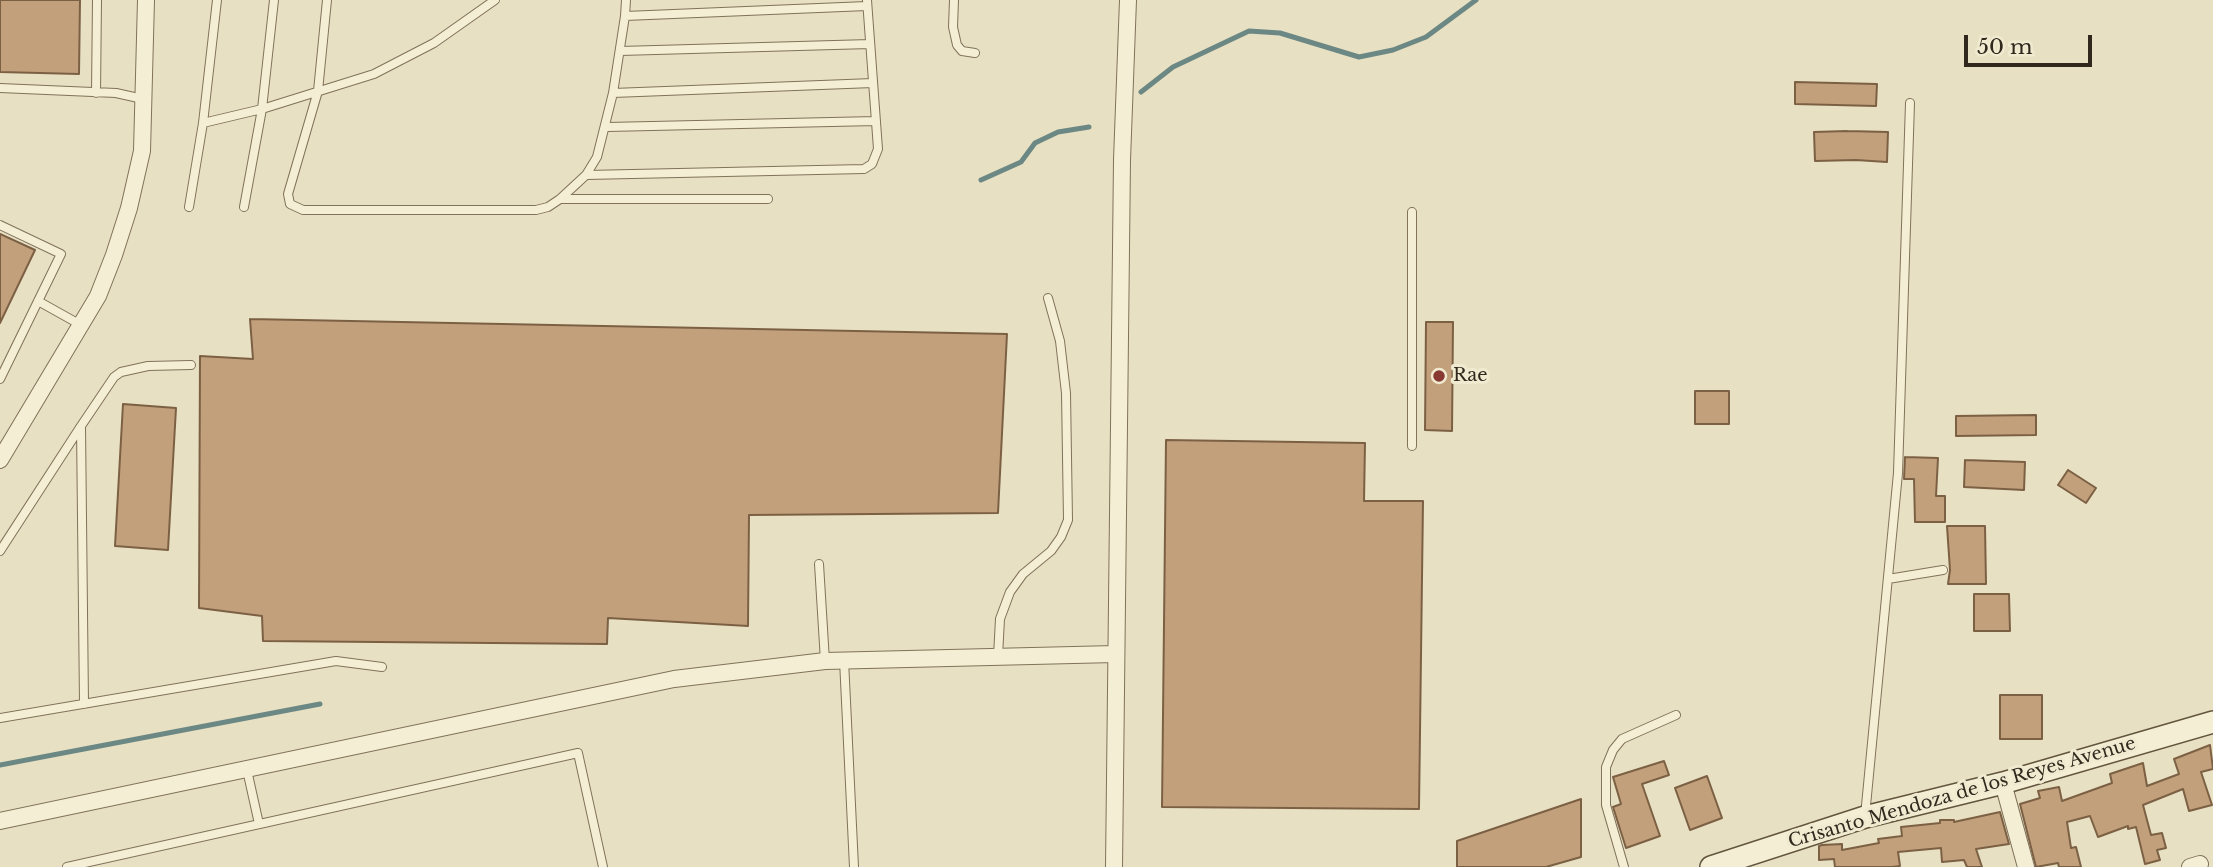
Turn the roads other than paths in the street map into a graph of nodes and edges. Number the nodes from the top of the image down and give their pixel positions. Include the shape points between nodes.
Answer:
1 (97, 0) edge
2 (146, 0) edge
3 (217, 0) edge
4 (274, 0) edge
5 (327, 0) edge
6 (495, 0) edge
7 (626, 0) edge
8 (954, 0) edge
9 (1128, 0) edge
10 (867, 3) edge
11 (625, 16) junction
12 (870, 44) junction
13 (620, 51) junction
14 (975, 53) dead end
15 (873, 83) junction
16 (0, 88) edge
17 (318, 91) junction
18 (96, 93) junction
19 (613, 93) junction
20 (143, 99) junction
21 (1910, 103) dead end
22 (262, 109) junction
23 (876, 121) junction
24 (203, 124) junction
25 (607, 127) junction
26 (586, 174) junction
27 (560, 199) junction
28 (768, 199) dead end
29 (189, 207) dead end
30 (244, 207) dead end
31 (1412, 212) dead end
32 (0, 225) edge
33 (1048, 298) dead end
34 (38, 301) junction
35 (81, 325) junction
36 (191, 365) dead end
37 (0, 379) edge
38 (81, 426) junction
39 (6, 437) edge
40 (1412, 446) dead end
41 (0, 460) edge
42 (0, 551) edge
43 (819, 564) dead end
44 (1943, 570) dead end
45 (1888, 579) junction
46 (1115, 654) junction
47 (998, 656) junction
48 (844, 660) junction
49 (825, 661) junction
50 (382, 667) dead end
51 (84, 704) junction
52 (1676, 715) dead end
53 (0, 718) edge
54 (2213, 722) edge
55 (247, 770) junction
56 (2003, 783) junction
57 (1865, 817) junction
58 (0, 821) edge
59 (258, 824) junction
60 (66, 867) edge
61 (603, 867) edge
62 (854, 867) edge
63 (1114, 867) edge
64 (1625, 867) edge
65 (1711, 867) edge
66 (2026, 867) edge

1 - 18 lane
2 - 20 street
3 - 24 lane
4 - 22 lane
5 - 17 lane
6 - 17 lane via 434,43 374,74
7 - 11 lane
8 - 14 lane via 957,45
9 - 46 street
10 - 11 lane
10 - 12 lane
11 - 13 lane
12 - 13 lane
12 - 15 lane
13 - 19 lane
15 - 19 lane
15 - 23 lane
16 - 18 lane
17 - 22 lane
17 - 27 lane via 288,194 296,209 536,209
18 - 20 lane
19 - 25 lane
20 - 35 street via 142,151 129,208 114,255
21 - 45 lane via 1898,473
22 - 24 lane
22 - 30 lane
23 - 25 lane
23 - 26 lane via 876,157 864,169
24 - 29 lane
25 - 26 lane
26 - 27 lane
27 - 28 lane
31 - 40 lane
32 - 34 lane via 61,254
33 - 47 lane via 1060,341 1066,393 1068,520 1051,551 1023,574 1010,592 1000,619
34 - 35 lane
34 - 37 lane
35 - 39 street
36 - 38 lane via 121,372
38 - 42 lane
38 - 51 lane
39 - 41 street
43 - 49 lane
44 - 45 lane
45 - 57 lane
46 - 47 street
46 - 63 street
47 - 48 street
48 - 49 street
48 - 62 lane
49 - 55 street via 674,679
50 - 51 lane via 336,661
51 - 53 lane
52 - 64 lane via 1622,738 1606,767 1606,804
54 - 56 main road, Crisanto Mendoza de los Reyes Avenue
55 - 58 street
55 - 59 lane
56 - 57 main road, Crisanto Mendoza de los Reyes Avenue
56 - 66 street
57 - 65 main road, Crisanto Mendoza de los Reyes Avenue
59 - 60 lane
59 - 61 lane via 578,753

